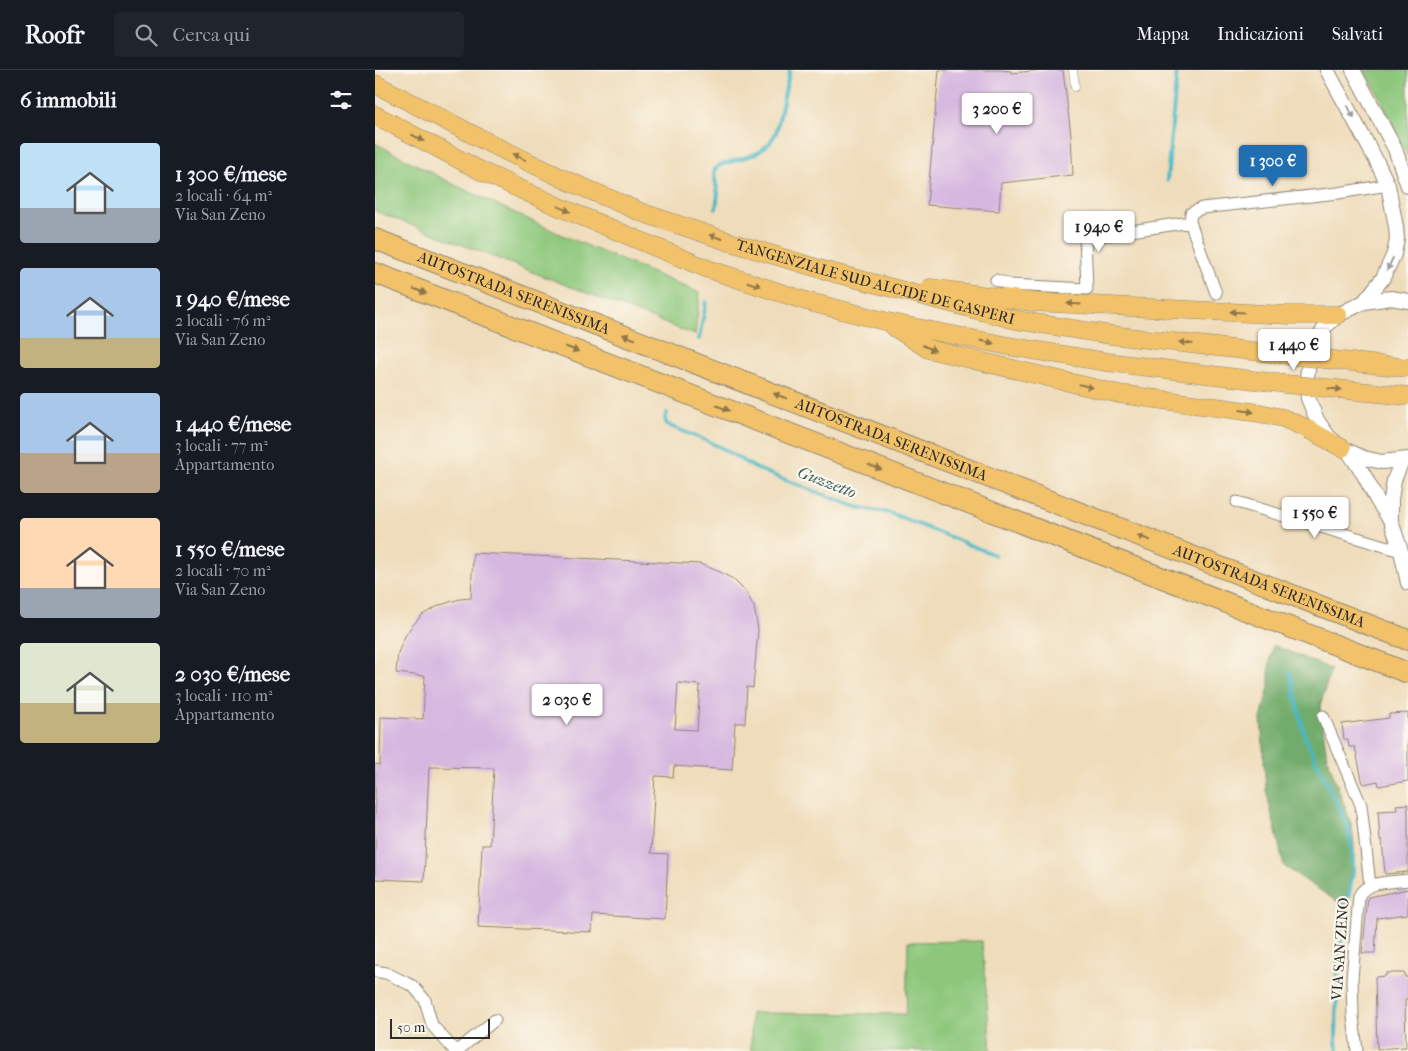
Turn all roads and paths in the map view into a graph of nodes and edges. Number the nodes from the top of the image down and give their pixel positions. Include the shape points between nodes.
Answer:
1 (1073, 70) edge
2 (1327, 70) edge
3 (1353, 70) edge
4 (375, 84) edge
5 (1075, 87) dead end
6 (375, 115) edge
7 (1388, 185) junction
8 (1408, 186) edge
9 (1191, 222) junction
10 (375, 239) edge
11 (375, 273) edge
12 (996, 280) dead end
13 (880, 285) junction
14 (1216, 293) dead end
15 (1408, 301) edge
16 (1364, 302) junction
17 (1338, 315) junction
18 (888, 322) junction
19 (1408, 368) edge
20 (1408, 396) edge
21 (1345, 450) junction
22 (1405, 460) edge
23 (1237, 502) dead end
24 (1391, 520) junction
25 (1401, 551) junction
26 (1408, 583) edge
27 (1405, 639) edge
28 (1408, 673) edge
29 (1323, 716) dead end
30 (1408, 880) edge
31 (1370, 885) junction
32 (375, 971) edge
33 (495, 1020) dead end
34 (456, 1051) edge
35 (1357, 1051) edge

1 - 5 street
2 -> 7 street
3 - 8 street via 1395,149
13 -> 4 highway, TANGENZIALE SUD ALCIDE DE GASPERI via 643,213 493,145
6 -> 18 highway, TANGENZIALE SUD ALCIDE DE GASPERI via 483,172 708,269 806,301
7 - 9 street via 1202,208 1191,213
7 -> 16 street via 1397,239 1394,254 1383,278
9 - 12 street via 1085,238 1087,289 1010,285
9 - 14 street
27 -> 10 highway, AUTOSTRADA SERENISSIMA
11 -> 28 highway, AUTOSTRADA SERENISSIMA
17 -> 13 highway via 1288,316 1033,302 907,284
19 -> 13 highway, TANGENZIALE SUD ALCIDE DE GASPERI, bridge via 1016,320
15 - 16 street via 1391,298
16 - 17 street
17 - 21 street via 1325,327 1311,351 1306,383 1317,420 1328,436
18 -> 20 highway, TANGENZIALE SUD ALCIDE DE GASPERI, bridge via 1097,360
18 -> 21 highway via 928,349 1119,394 1283,418
21 - 22 street via 1382,462
21 - 24 street
22 - 24 street via 1394,480
23 - 25 street
24 - 25 street
25 - 26 street
29 - 31 street, VIA SAN ZENO via 1361,805
30 - 31 street, VIA SAN ZENO
31 - 35 street, VIA SAN ZENO via 1361,890 1359,896 1352,979
32 - 34 street via 413,986 425,1000 432,1025
33 - 34 street

